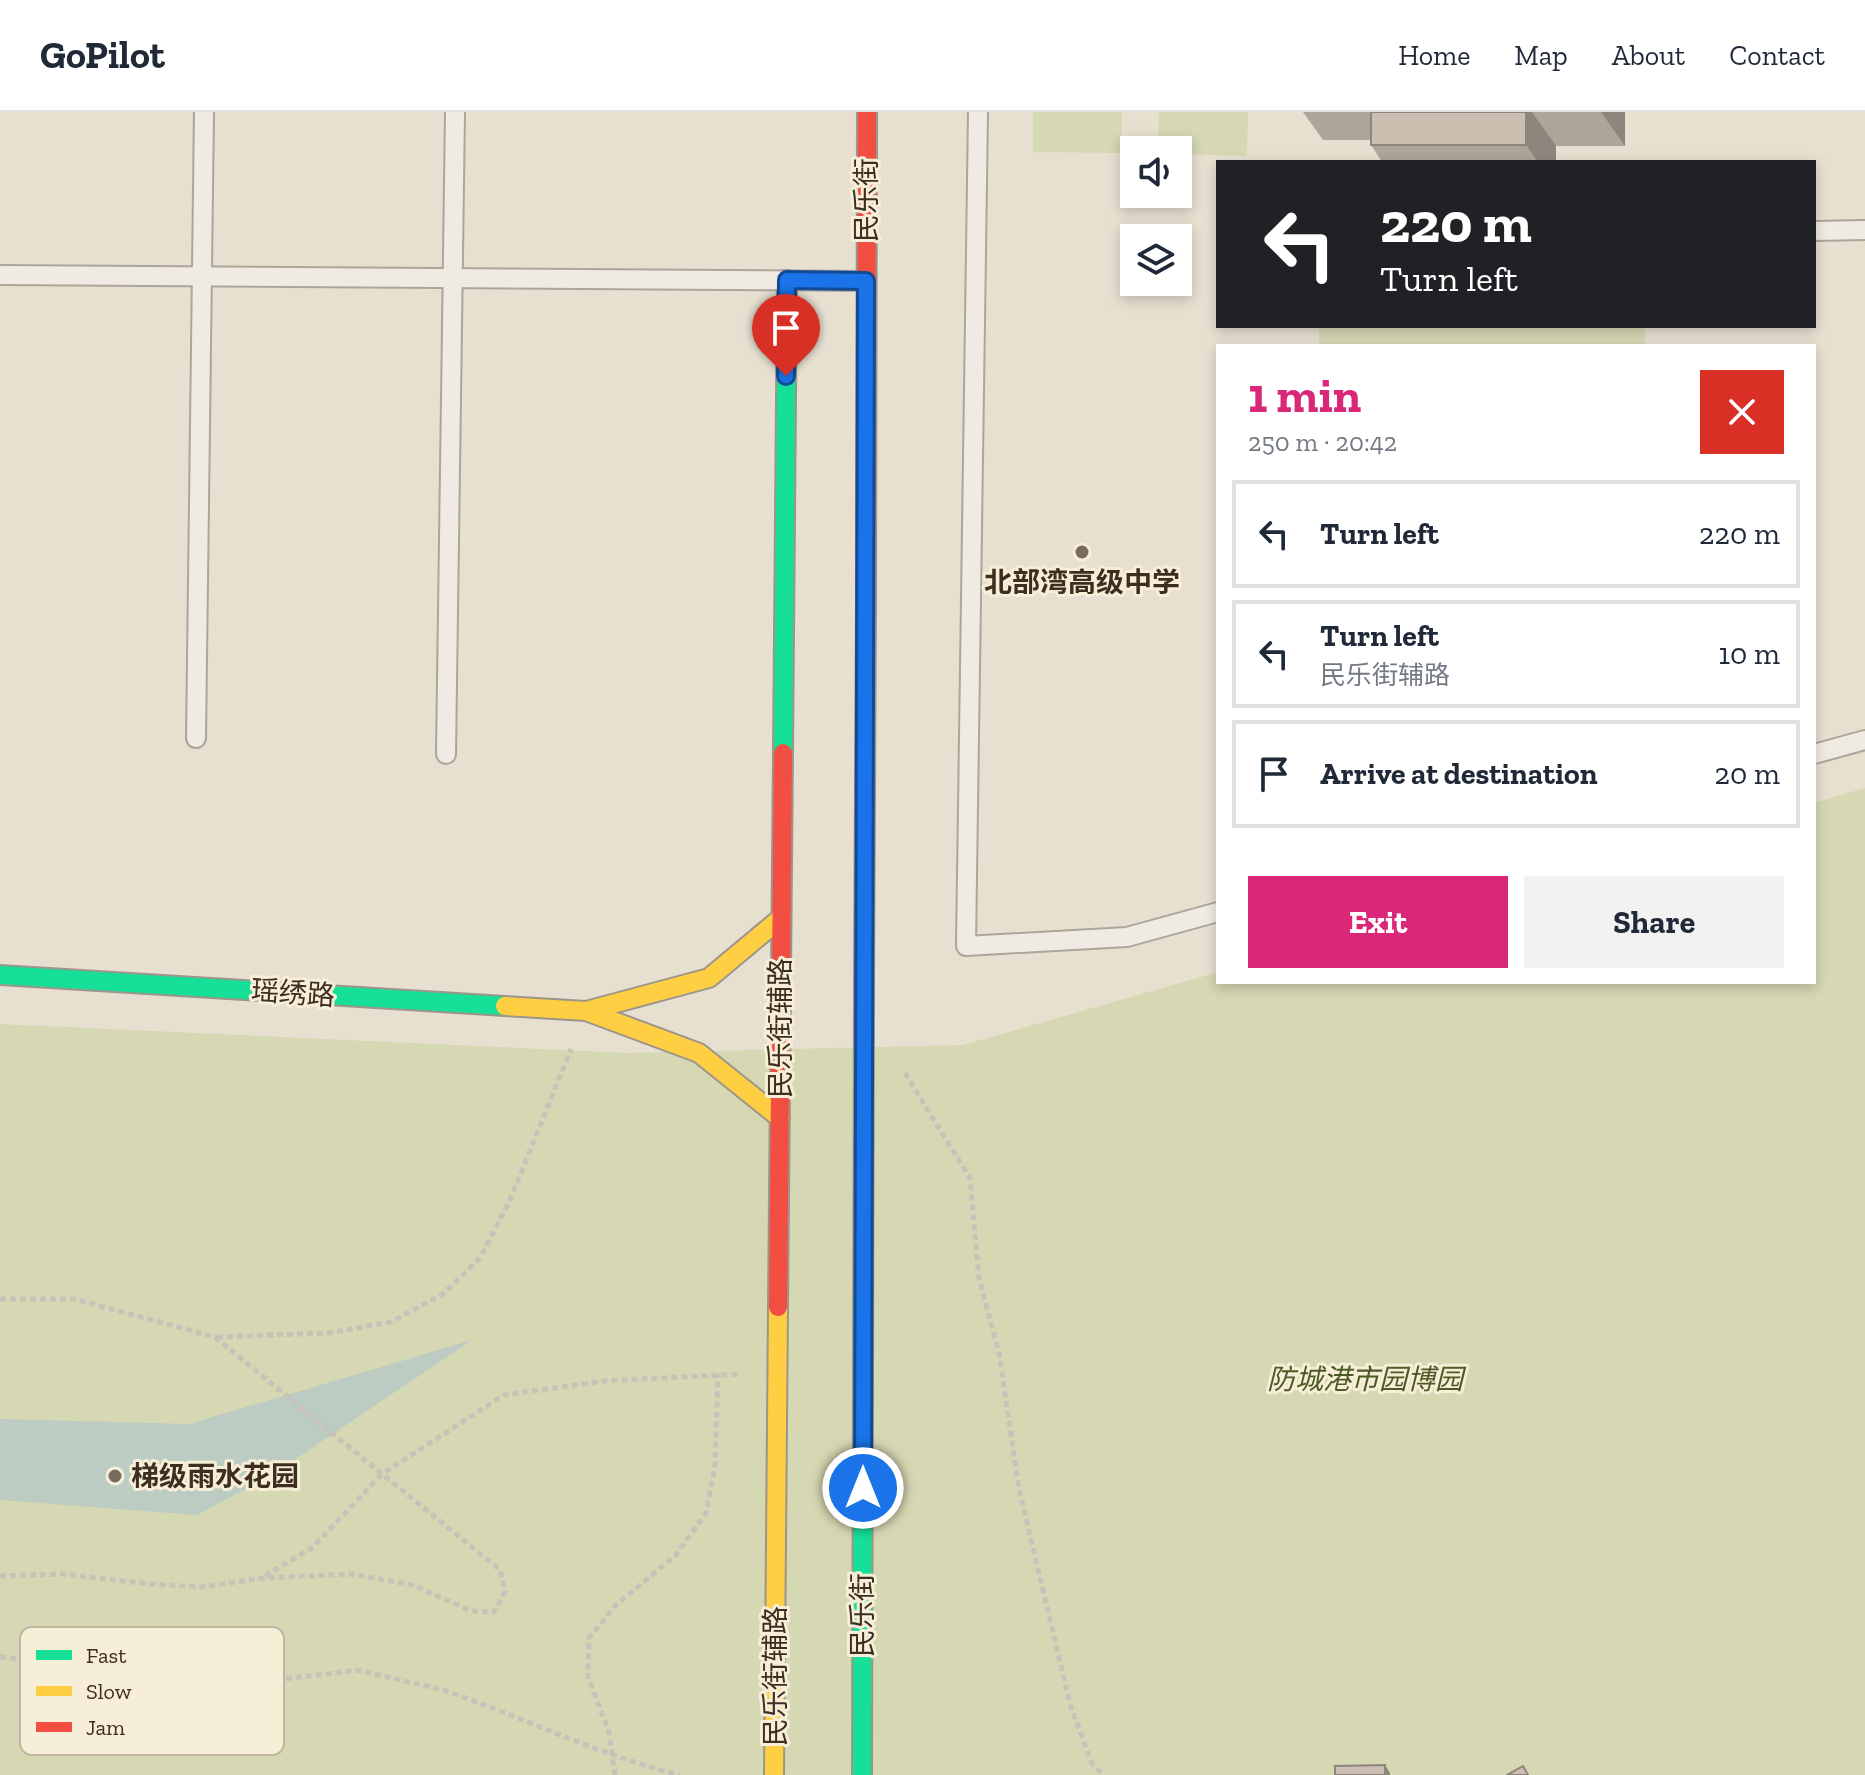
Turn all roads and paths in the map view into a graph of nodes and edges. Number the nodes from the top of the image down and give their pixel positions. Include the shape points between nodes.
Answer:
1 (204, 112) edge
2 (455, 112) edge
3 (867, 112) edge
4 (978, 112) edge
5 (1865, 230) edge
6 (1816, 231) edge
7 (0, 275) edge
8 (202, 276) junction
9 (453, 278) junction
10 (787, 280) junction
11 (866, 281) junction
12 (196, 738) dead end
13 (1865, 740) edge
14 (1816, 753) edge
15 (446, 754) dead end
16 (1216, 913) edge
17 (781, 918) junction
18 (0, 975) edge
19 (586, 1011) junction
20 (897, 1060) dead end
21 (780, 1118) junction
22 (0, 1299) edge
23 (215, 1337) junction
24 (718, 1374) junction
25 (777, 1375) junction
26 (382, 1474) junction
27 (0, 1576) edge
28 (262, 1578) junction
29 (0, 1657) edge
30 (20, 1659) edge
31 (284, 1679) edge
32 (615, 1775) edge
33 (680, 1775) edge
34 (774, 1775) edge
35 (862, 1775) edge
36 (1103, 1775) edge

1 - 8 lane
2 - 9 lane
3 - 11 street, 民乐街
4 - 16 lane via 966,946 1127,937
5 - 6 lane
7 - 8 lane
8 - 9 lane
8 - 12 lane
9 - 10 lane
9 - 15 lane
10 - 11 lane
10 - 17 street, 民乐街辅路
11 - 35 street, 民乐街
13 - 14 lane
17 - 19 street, 瑶绣路 via 709,978
17 - 21 street, 民乐街辅路
18 - 19 street, 瑶绣路
19 - 21 street, 瑶绣路 via 699,1053
19 - 23 path via 510,1200 480,1258 443,1294 391,1322 328,1333
20 - 36 path via 970,1178 979,1278 999,1353 1019,1489 1070,1704 1091,1762
21 - 25 street, 民乐街辅路
22 - 23 path via 75,1299
23 - 26 path
24 - 25 path
24 - 26 path via 604,1381 504,1395
24 - 32 path via 715,1466 706,1513 675,1556 616,1605 589,1638 588,1677 609,1732
25 - 34 street, 民乐街辅路
26 - 28 path via 313,1547
26 - 28 path via 500,1570 505,1592 494,1612 471,1611 413,1585 352,1574
27 - 28 path via 63,1574 202,1587
29 - 30 path, bridge
31 - 33 path, bridge via 358,1670 443,1690 608,1754

